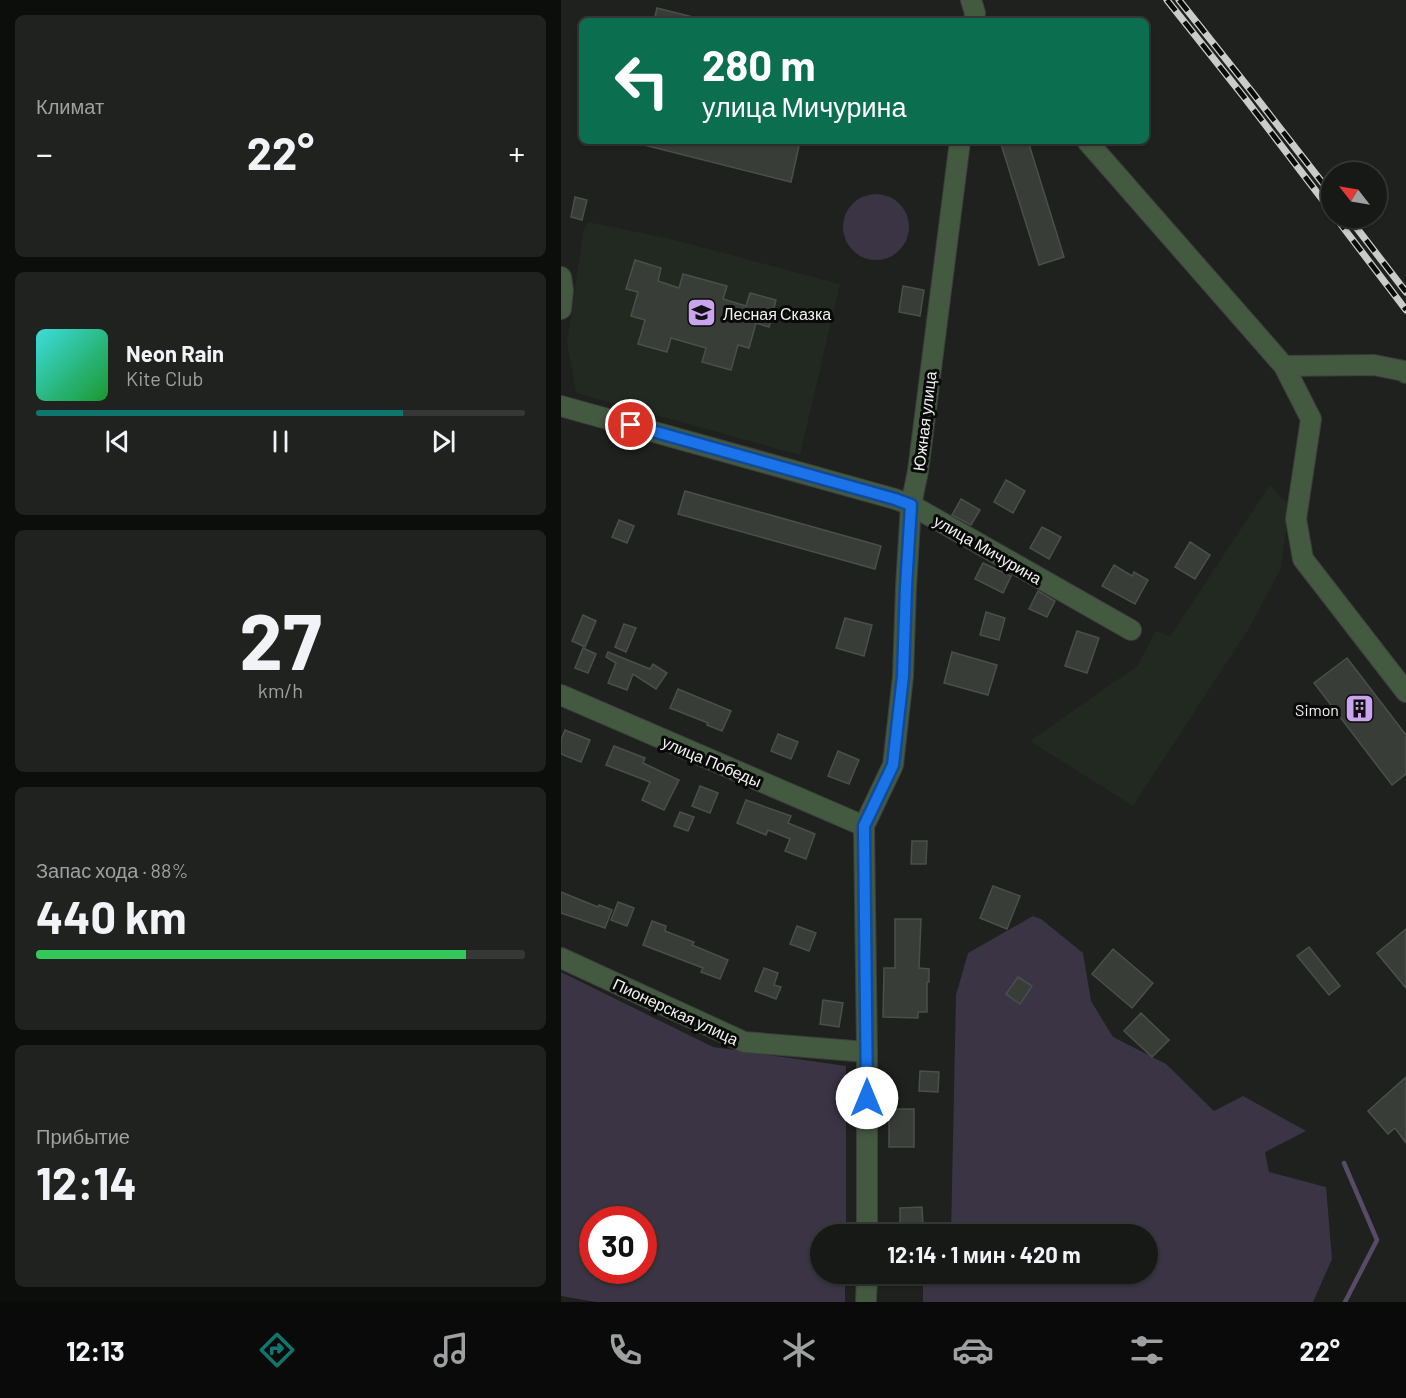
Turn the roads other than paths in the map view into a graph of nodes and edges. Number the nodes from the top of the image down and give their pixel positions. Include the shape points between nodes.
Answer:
1 (960, 144) edge
2 (1090, 144) edge
3 (561, 277) edge
4 (561, 309) edge
5 (1284, 366) junction
6 (1406, 373) edge
7 (561, 406) edge
8 (911, 505) junction
9 (1131, 630) dead end
10 (1406, 692) edge
11 (561, 695) edge
12 (864, 826) junction
13 (561, 958) edge
14 (867, 1052) junction
15 (867, 1224) edge
16 (867, 1284) edge
17 (867, 1302) edge

1 - 8 street, Южная улица
2 - 5 street
3 - 4 street
5 - 6 street via 1374,365
5 - 10 street via 1311,419 1296,519 1303,559
7 - 8 street, улица Мичурина
8 - 9 street, улица Мичурина
8 - 12 street, Южная улица via 903,676 893,765
11 - 12 street, улица Победы
12 - 14 street, Южная улица
13 - 14 street, Пионерская улица via 744,1042
14 - 15 street, Южная улица
16 - 17 street

